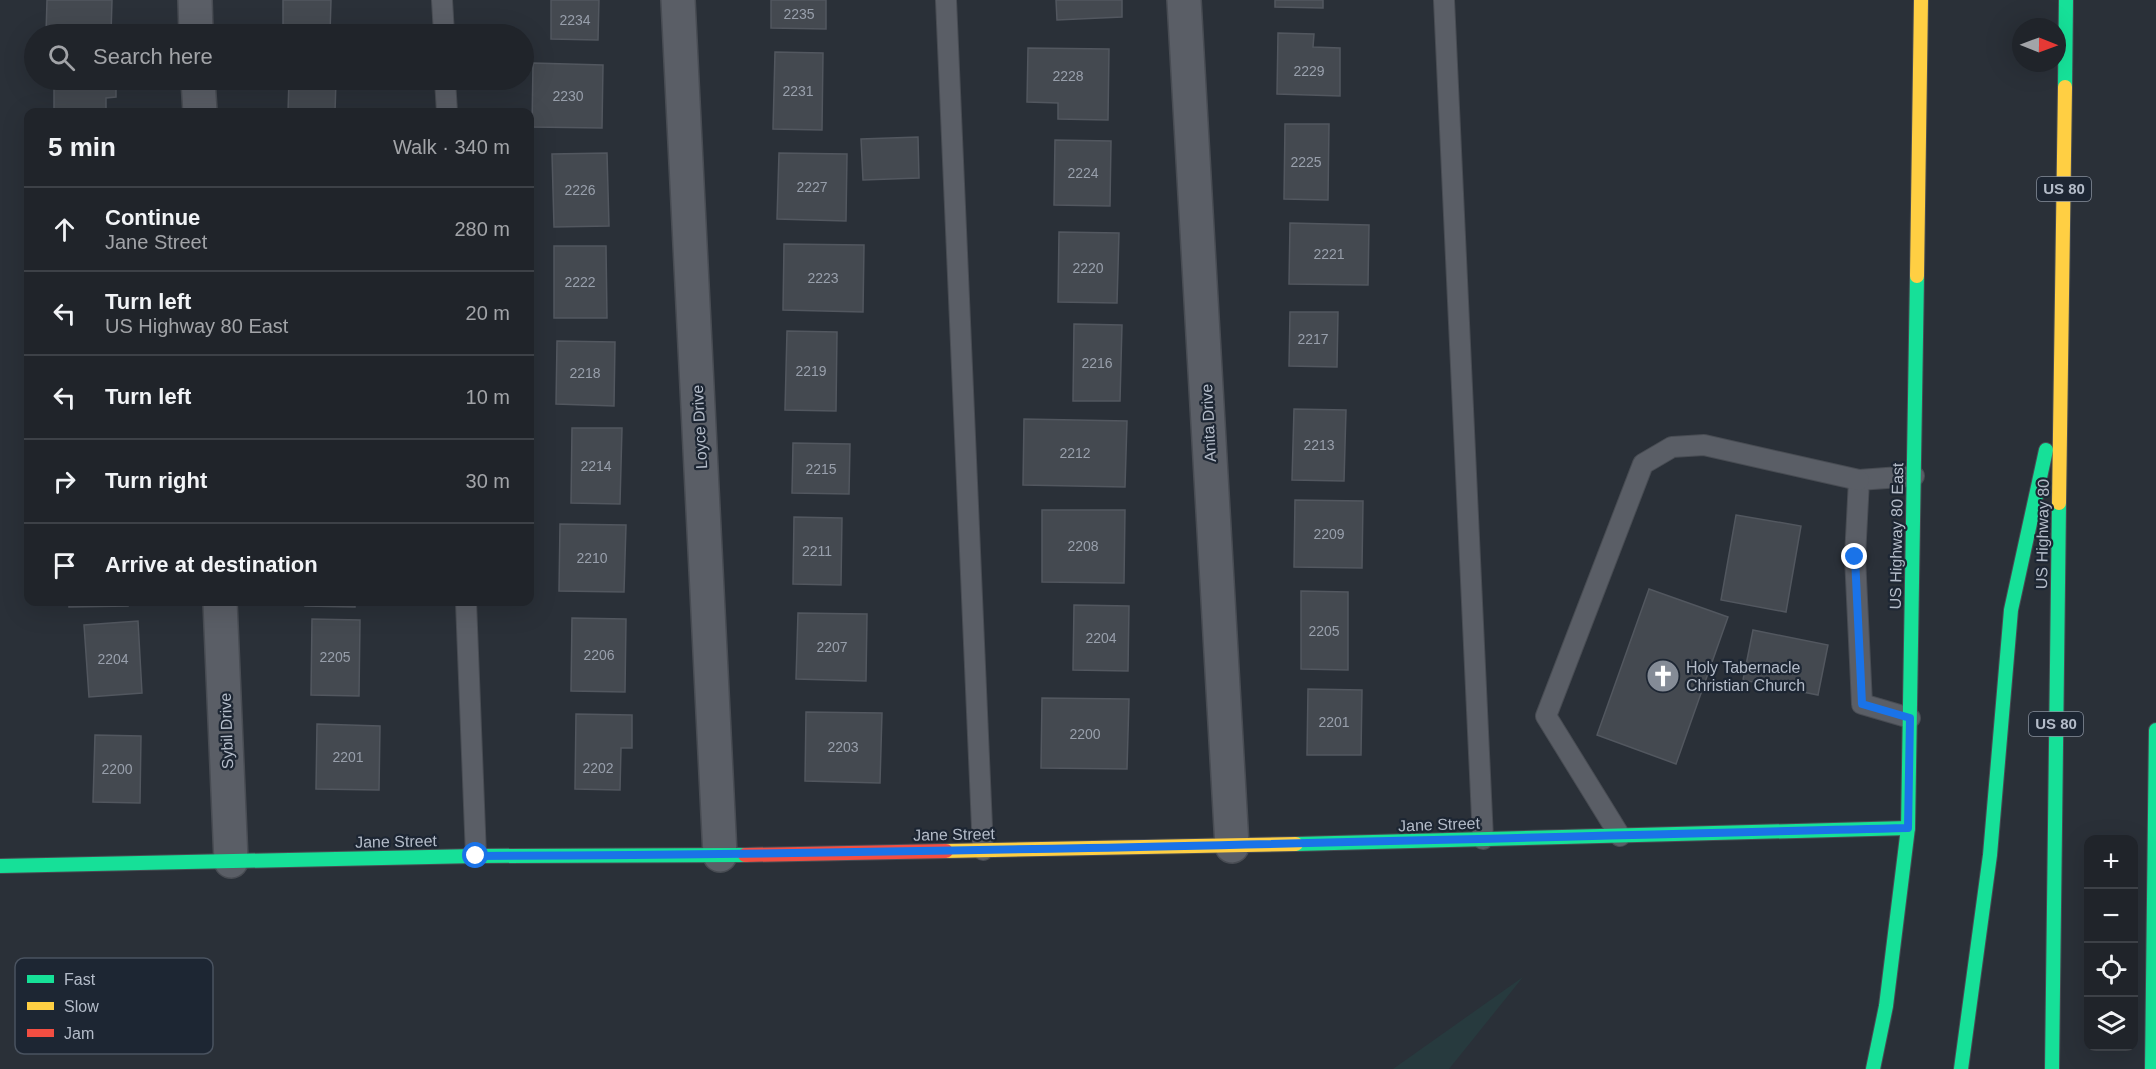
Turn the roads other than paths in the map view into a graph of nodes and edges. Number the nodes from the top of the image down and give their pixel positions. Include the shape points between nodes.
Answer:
1 (195, 0) edge
2 (442, 0) edge
3 (678, 0) edge
4 (946, 0) edge
5 (1184, 0) edge
6 (1444, 0) edge
7 (1921, 0) edge
8 (2066, 0) edge
9 (196, 24) edge
10 (443, 24) edge
11 (199, 90) edge
12 (446, 90) edge
13 (200, 108) edge
14 (447, 108) edge
15 (2061, 379) junction
16 (1914, 476) junction
17 (1859, 480) junction
18 (220, 606) edge
19 (466, 606) edge
20 (1910, 718) junction
21 (2156, 730) edge
22 (1908, 828) junction
23 (1620, 836) junction
24 (1483, 839) junction
25 (1232, 846) junction
26 (983, 850) junction
27 (720, 855) junction
28 (476, 856) junction
29 (231, 861) junction
30 (0, 866) edge
31 (1873, 1069) edge
32 (1961, 1069) edge
33 (2052, 1069) edge
34 (2152, 1069) edge

1 - 9 street
2 - 10 lane
3 - 27 street, Loyce Drive
4 - 26 lane
5 - 25 street, Anita Drive
6 - 24 lane
7 - 16 main road, US Highway 80 East
8 - 15 main road, US Highway 80 / US 80
11 - 13 street
12 - 14 lane
15 - 32 main road via 2011,610 1990,855
15 - 33 main road, US Highway 80 / US 80
16 - 17 lane
16 - 20 main road, US Highway 80 East
17 - 20 lane via 1855,557 1862,704
17 - 23 lane via 1704,444 1672,447 1643,464 1546,716
18 - 29 street, Sybil Drive
19 - 28 lane
20 - 22 main road, US Highway 80 East
21 - 34 main road
22 - 23 main road, Jane Street
22 - 31 main road, US Highway 80 East via 1886,1006
23 - 24 main road, Jane Street
24 - 25 main road, Jane Street
25 - 26 main road, Jane Street
26 - 27 main road, Jane Street
27 - 28 main road, Jane Street
28 - 29 main road, Jane Street
29 - 30 main road, Jane Street

